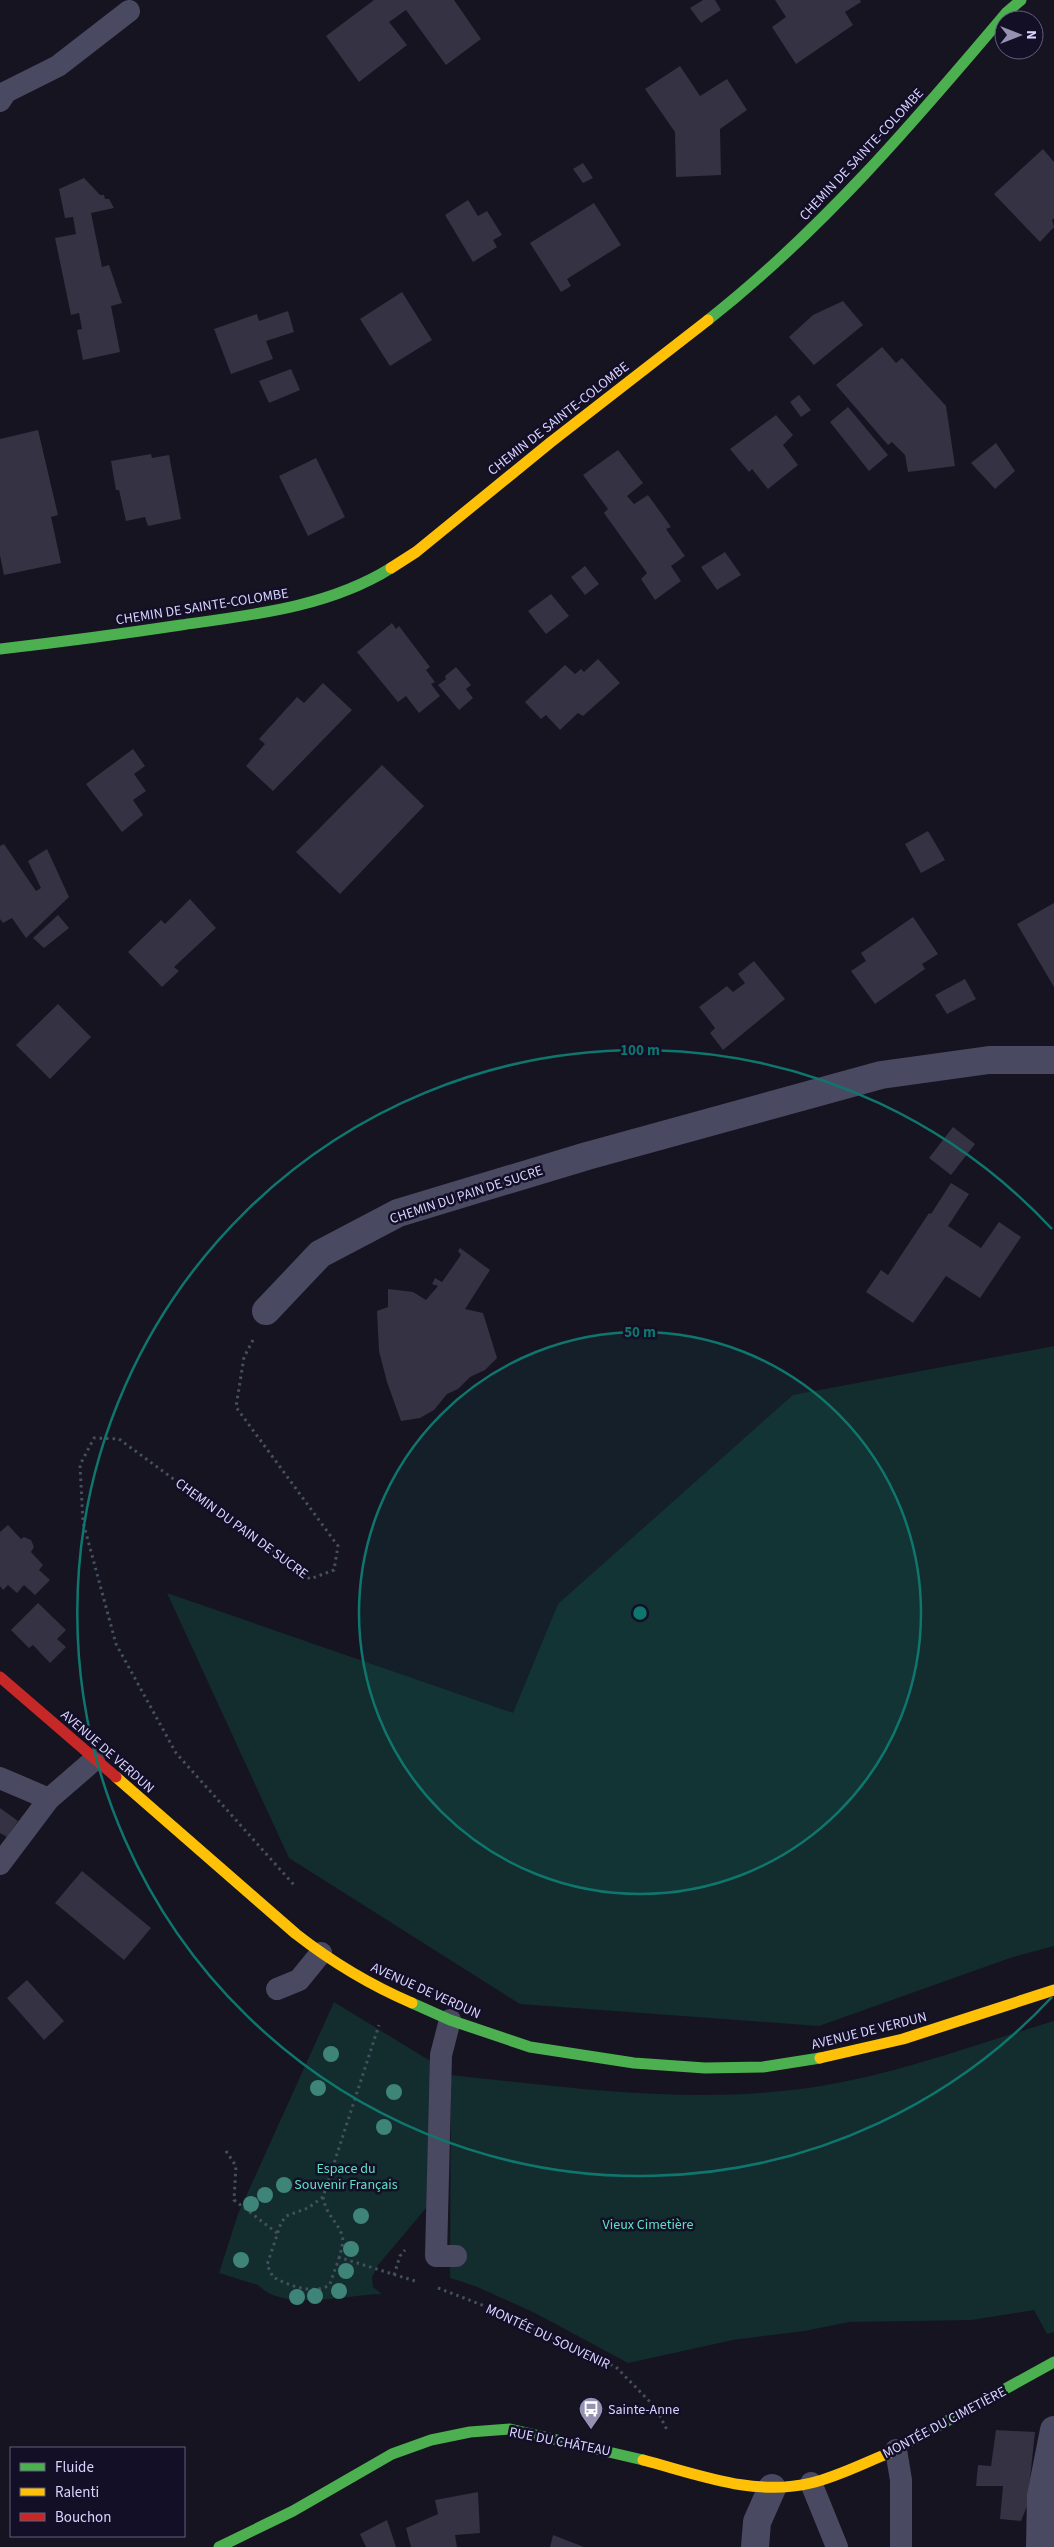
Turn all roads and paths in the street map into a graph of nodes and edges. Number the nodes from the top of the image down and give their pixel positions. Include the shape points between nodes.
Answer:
1 (1021, 0) edge
2 (129, 11) dead end
3 (0, 101) edge
4 (0, 649) edge
5 (1054, 1060) edge
6 (266, 1311) joint
7 (0, 1676) edge
8 (94, 1760) junction
9 (0, 1778) edge
10 (49, 1799) junction
11 (0, 1864) edge
12 (301, 1892) dead end
13 (321, 1953) junction
14 (277, 1989) dead end
15 (1054, 1990) edge
16 (393, 1995) junction
17 (450, 2020) junction
18 (226, 2151) dead end
19 (323, 2198) junction
20 (277, 2233) junction
21 (456, 2256) dead end
22 (338, 2257) junction
23 (398, 2264) dead end
24 (394, 2275) junction
25 (419, 2282) dead end
26 (436, 2288) dead end
27 (1054, 2362) edge
28 (656, 2408) dead end
29 (1054, 2430) edge
30 (896, 2450) junction
31 (811, 2483) junction
32 (772, 2488) junction
33 (219, 2547) edge
34 (755, 2547) edge
35 (837, 2547) edge
36 (901, 2547) edge
37 (1040, 2547) edge

1 - 4 street, CHEMIN DE SAINTE-COLOMBE via 813,228 756,282 416,552 370,582 313,602 252,616
2 - 3 lane via 58,66 6,92
5 - 6 street, CHEMIN DU PAIN DE SUCRE via 989,1060 881,1075 587,1156 398,1213 320,1254
6 - 12 path, CHEMIN DU PAIN DE SUCRE via 244,1357 236,1407 338,1546 334,1570 310,1579 120,1439 94,1438 80,1465 83,1522 116,1644 176,1753
7 - 8 street, AVENUE DE VERDUN
8 - 10 lane
8 - 13 street, AVENUE DE VERDUN
9 - 10 lane
10 - 11 lane
13 - 14 lane via 299,1980
13 - 16 street, AVENUE DE VERDUN
15 - 17 street, AVENUE DE VERDUN via 903,2039 838,2056 763,2067 704,2068 634,2063 530,2047
16 - 17 street, AVENUE DE VERDUN
16 - 19 path via 378,2029
17 - 21 lane via 441,2056 436,2256
18 - 20 path via 236,2166 234,2200
19 - 20 path via 286,2216
19 - 22 path via 328,2215 342,2234
20 - 22 path via 267,2265 268,2271 278,2280 311,2289 326,2288
22 - 24 path
23 - 24 path
24 - 25 path
26 - 28 path, MONTÉE DU SOUVENIR via 482,2304 616,2367
27 - 30 street, MONTÉE DU CIMETIÈRE
29 - 37 street via 1041,2496
30 - 31 street, MONTÉE DU CIMETIÈRE
30 - 36 lane via 901,2480
31 - 32 street, MONTÉE DU CIMETIÈRE
31 - 35 lane
32 - 33 street, RUE DU CHÂTEAU via 740,2485 510,2429 470,2432 431,2440 392,2454
32 - 34 street via 757,2522

